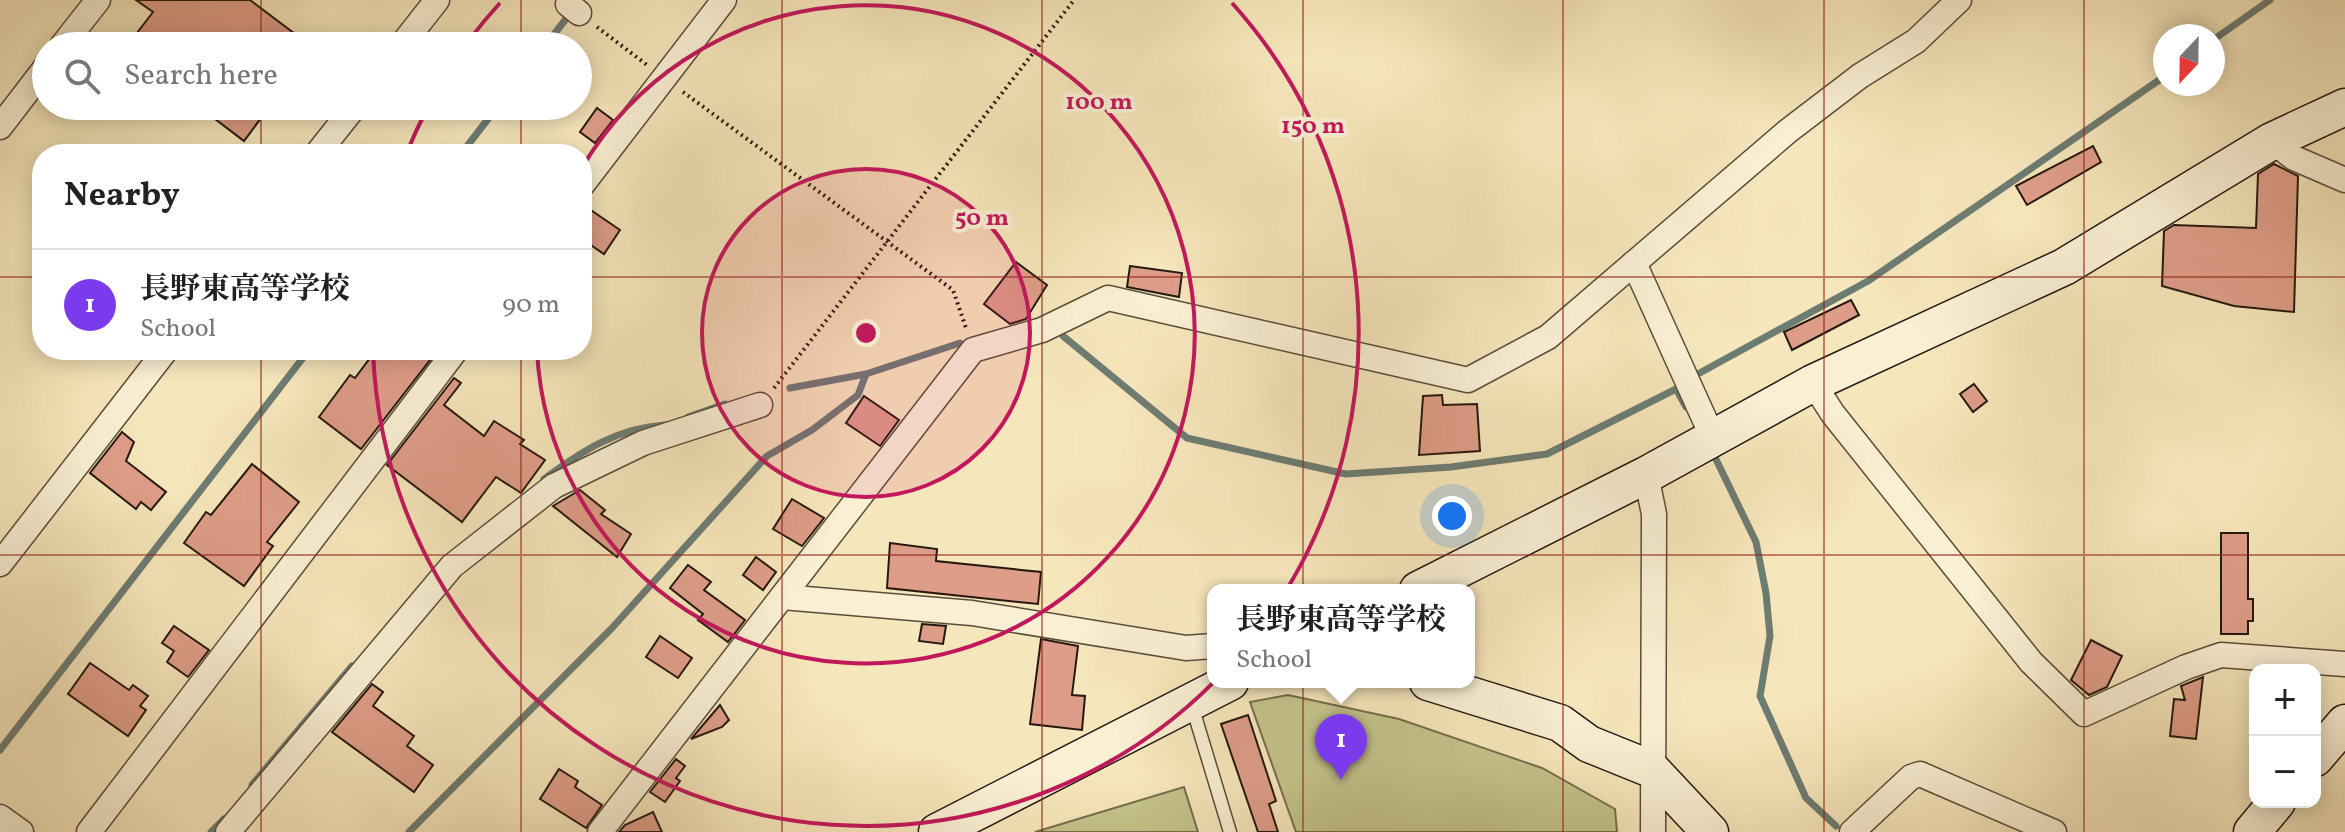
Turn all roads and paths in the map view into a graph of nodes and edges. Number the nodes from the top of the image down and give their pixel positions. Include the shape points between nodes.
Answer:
1 (98, 0) edge
2 (437, 0) edge
3 (724, 0) edge
4 (1074, 0) edge
5 (1959, 0) edge
6 (574, 9) dead end
7 (73, 32) edge
8 (412, 32) edge
9 (664, 77) junction
10 (32, 85) edge
11 (2345, 107) edge
12 (344, 120) edge
13 (0, 127) edge
14 (2272, 141) junction
15 (325, 144) edge
16 (592, 172) edge
17 (2345, 180) edge
18 (889, 240) junction
19 (1634, 263) junction
20 (973, 350) junction
21 (158, 360) edge
22 (448, 360) edge
23 (1813, 383) junction
24 (760, 405) joint
25 (1713, 438) junction
26 (1646, 475) junction
27 (0, 564) edge
28 (1430, 584) edge
29 (782, 597) junction
30 (1207, 646) edge
31 (2345, 664) edge
32 (1219, 688) edge
33 (1447, 688) edge
34 (1192, 703) junction
35 (2345, 723) edge
36 (2321, 751) edge
37 (1651, 769) junction
38 (2272, 808) edge
39 (0, 817) edge
40 (21, 832) edge
41 (89, 832) edge
42 (228, 832) edge
43 (600, 832) edge
44 (937, 832) edge
45 (1230, 832) edge
46 (1653, 832) edge
47 (1710, 832) edge
48 (1852, 832) edge
49 (2054, 832) edge
50 (2252, 832) edge

1 - 7 street
2 - 8 street
3 - 9 street
4 - 18 path
5 - 19 street via 1916,41 1788,131
6 - 9 path
9 - 16 street
9 - 18 path
10 - 13 street
11 - 14 street
12 - 15 street
14 - 17 street via 2294,158
14 - 23 street via 2064,267
18 - 20 path via 953,290
18 - 24 path
19 - 20 street via 1548,337 1468,380 1108,298 1042,330
19 - 25 street
20 - 29 street
21 - 27 street
22 - 41 street
23 - 25 street
23 - 31 street via 2031,662 2084,714 2221,655
24 - 42 street via 643,443 554,486 452,566
25 - 26 street
26 - 28 street
26 - 37 street via 1654,514
29 - 30 street via 972,613 1186,648
29 - 43 street
32 - 34 street
33 - 37 street via 1560,723 1589,744
34 - 44 street
34 - 45 lane
35 - 36 street
37 - 46 street
37 - 47 street
38 - 50 street
39 - 40 street
48 - 49 street via 1920,774

